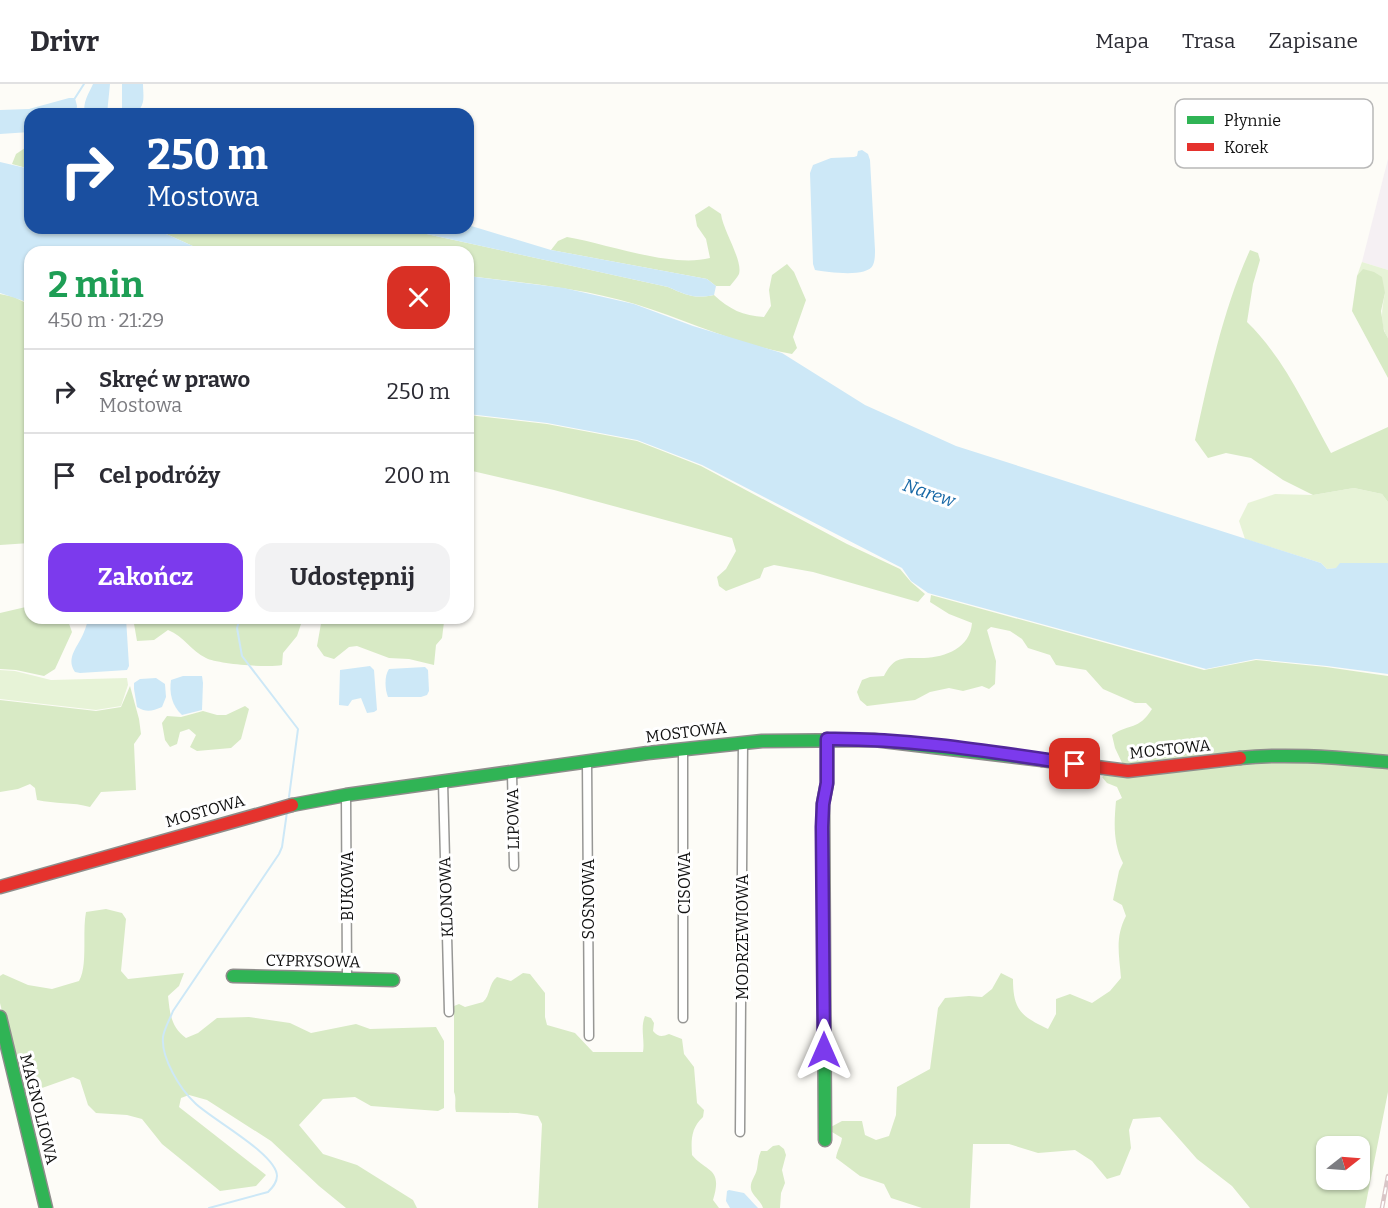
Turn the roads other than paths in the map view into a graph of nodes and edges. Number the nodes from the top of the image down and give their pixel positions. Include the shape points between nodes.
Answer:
1 (827, 739) junction
2 (743, 742) junction
3 (683, 749) junction
4 (587, 762) junction
5 (1388, 762) edge
6 (512, 772) junction
7 (443, 782) junction
8 (346, 795) junction
9 (514, 866) dead end
10 (0, 886) edge
11 (233, 976) dead end
12 (347, 978) junction
13 (393, 980) dead end
14 (449, 1012) dead end
15 (0, 1017) edge
16 (683, 1018) dead end
17 (589, 1036) dead end
18 (740, 1132) dead end
19 (825, 1140) dead end
20 (46, 1208) edge

1 - 2 street, MOSTOWA
1 - 5 street, MOSTOWA via 874,740 1128,771 1259,756
1 - 19 street via 822,827
2 - 3 street, MOSTOWA
2 - 18 street, MODRZEWIOWA
3 - 4 street, MOSTOWA
3 - 16 street, CISOWA
4 - 6 street, MOSTOWA
4 - 17 street, SOSNOWA
6 - 7 street, MOSTOWA
6 - 9 street, LIPOWA
7 - 8 street, MOSTOWA
7 - 14 street, KLONOWA
8 - 10 street, MOSTOWA via 284,806
8 - 12 street, BUKOWA
11 - 12 street, CYPRYSOWA
12 - 13 street, CYPRYSOWA
15 - 20 street, MAGNOLIOWA

